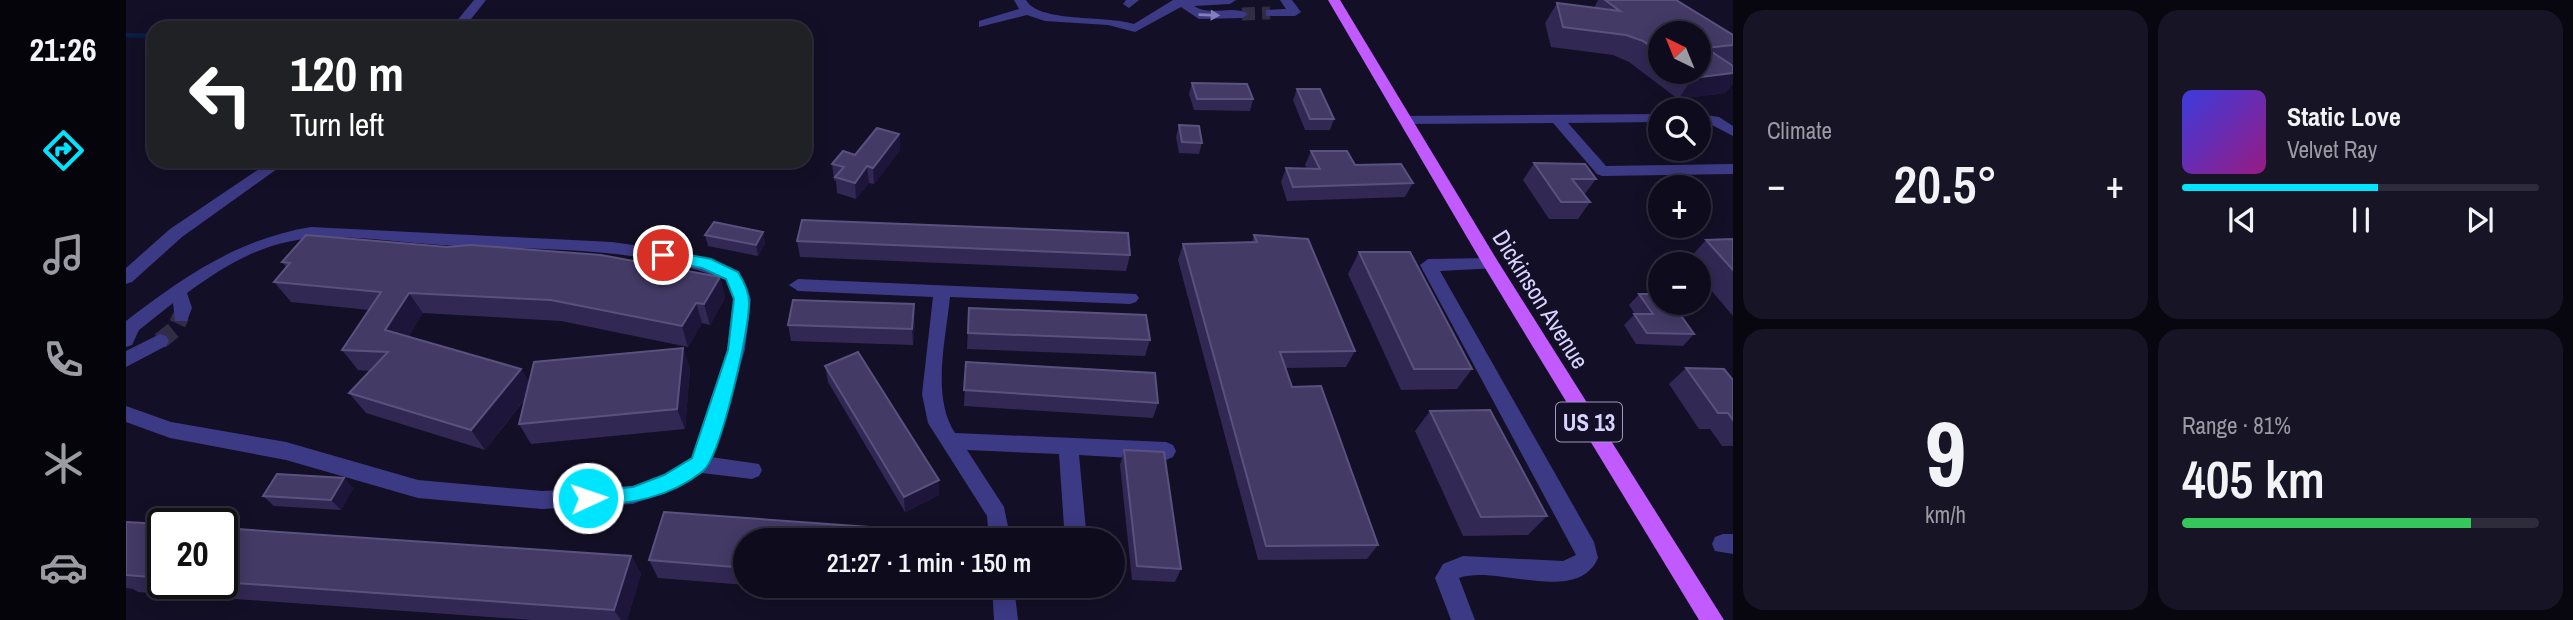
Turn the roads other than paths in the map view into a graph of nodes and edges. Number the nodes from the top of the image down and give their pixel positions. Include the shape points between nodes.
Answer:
1 (480, 0) edge
2 (1230, 0) tunnel mouth
3 (1286, 0) edge
4 (1334, 0) edge
5 (1179, 1) edge
6 (1023, 5) edge
7 (1269, 13) tunnel mouth
8 (1242, 15) tunnel mouth
9 (463, 21) edge
10 (983, 24) dead end
11 (1648, 118) edge
12 (1557, 119) junction
13 (1406, 120) junction
14 (1711, 120) edge
15 (1733, 132) edge
16 (271, 168) edge
17 (1733, 169) edge
18 (1491, 264) junction
19 (126, 278) edge
20 (798, 285) dead end
21 (178, 290) junction
22 (942, 290) junction
23 (1130, 298) dead end
24 (181, 316) dead end
25 (128, 330) edge
26 (160, 341) tunnel mouth
27 (126, 360) edge
28 (126, 414) edge
29 (950, 441) junction
30 (1068, 445) junction
31 (1166, 451) edge
32 (699, 464) junction
33 (752, 470) dead end
34 (999, 528) edge
35 (1075, 528) edge
36 (1004, 598) edge
37 (1006, 620) edge
38 (1463, 620) edge
39 (1712, 620) edge

1 - 9 street
2 - 5 street
3 - 7 street via 1295,12
4 - 13 main road, Dickinson Avenue / US 13
5 - 6 street via 1135,28 1107,21 1044,18
5 -> 8 street via 1199,15
6 - 10 street
11 - 12 street
12 - 13 street
12 - 17 street via 1602,171
13 - 18 main road, Dickinson Avenue / US 13
14 - 15 street
16 - 19 street via 176,233
18 - 38 street via 1428,265 1587,558 1579,567 1563,571 1463,566 1451,571 1446,578
18 - 39 main road, Dickinson Avenue / US 13
20 - 22 street
21 - 24 street via 184,308
21 - 25 street
21 - 32 street via 248,247 282,234 311,232 565,245 705,263 733,276 742,299 736,350
22 - 23 street
22 - 29 street via 932,394 938,423
26 - 27 street
28 - 32 street via 170,430 286,451 418,489 542,500 633,495
29 - 30 street
29 - 34 street via 997,514
30 - 31 street
30 - 35 street
32 - 33 street
36 - 37 street

